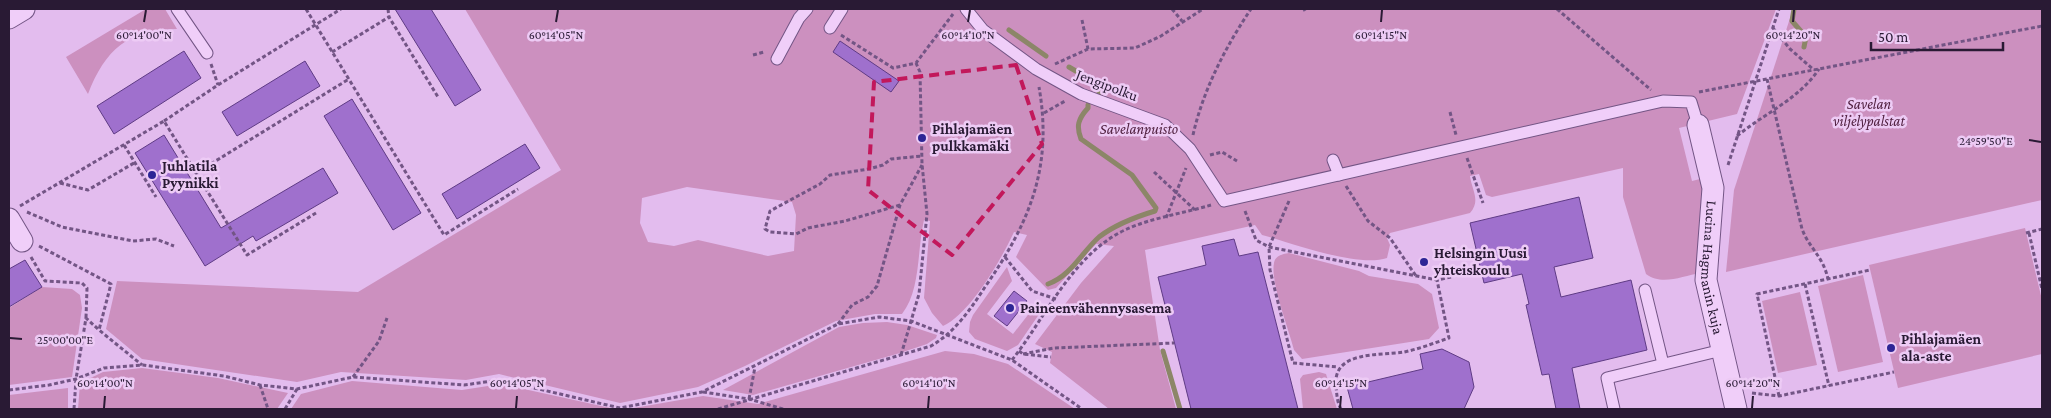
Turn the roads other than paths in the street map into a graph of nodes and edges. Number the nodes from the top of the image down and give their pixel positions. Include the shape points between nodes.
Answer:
1 (24, 9) edge
2 (177, 9) edge
3 (808, 9) edge
4 (842, 9) edge
5 (966, 9) edge
6 (9, 18) edge
7 (830, 28) road end
8 (207, 53) road end
9 (777, 59) dead end
10 (1698, 125) joint
11 (1334, 160) dead end
12 (1339, 175) junction
13 (9, 219) edge
14 (22, 241) road end
15 (1645, 290) dead end
16 (1722, 350) junction
17 (1663, 364) junction
18 (1742, 402) edge
19 (1614, 409) edge

1 - 6 street
2 - 8 lane
3 - 9 lane
4 - 7 lane
5 - 12 lane, Jengipolku via 983,30 1036,70 1081,94 1165,126 1194,154 1230,200
10 - 12 lane via 1691,102 1663,101
10 - 16 street, Lucina Hagmanin kuja via 1712,188 1706,280
11 - 12 lane
13 - 14 street
15 - 17 lane
16 - 17 lane
16 - 18 street, Lucina Hagmanin kuja
17 - 19 lane via 1607,378

